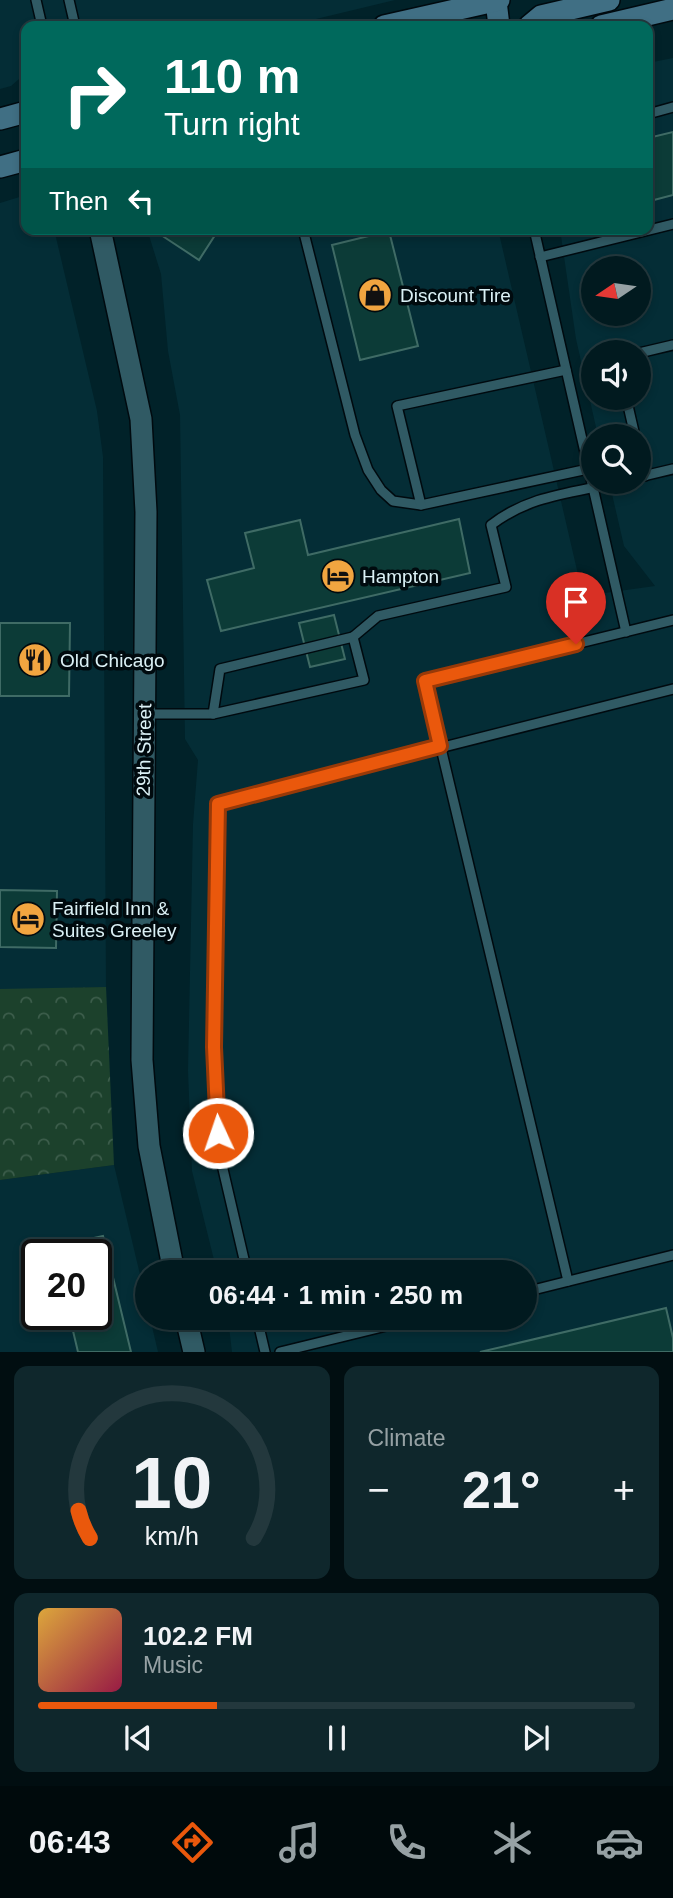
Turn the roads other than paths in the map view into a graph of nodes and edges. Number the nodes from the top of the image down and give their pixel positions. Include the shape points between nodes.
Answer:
1 (36, 0) edge
2 (69, 0) edge
3 (497, 0) edge
4 (609, 0) edge
5 (672, 10) edge
6 (40, 21) edge
7 (74, 21) edge
8 (406, 21) edge
9 (499, 21) edge
10 (534, 21) edge
11 (623, 21) edge
12 (673, 107) edge
13 (21, 113) edge
14 (653, 113) edge
15 (0, 119) edge
16 (21, 161) edge
17 (0, 167) edge
18 (673, 224) edge
19 (653, 227) edge
20 (101, 235) edge
21 (305, 235) edge
22 (535, 235) edge
23 (610, 235) edge
24 (540, 257) junction
25 (673, 345) edge
26 (651, 350) edge
27 (566, 370) junction
28 (581, 438) edge
29 (673, 469) edge
30 (581, 471) edge
31 (651, 475) edge
32 (581, 490) edge
33 (594, 494) edge
34 (421, 505) junction
35 (673, 620) edge
36 (626, 632) junction
37 (353, 637) junction
38 (673, 689) edge
39 (144, 713) junction
40 (213, 714) junction
41 (440, 746) junction
42 (673, 1255) edge
43 (172, 1260) edge
44 (244, 1260) edge
45 (568, 1281) junction
46 (537, 1289) edge
47 (189, 1330) edge
48 (260, 1330) edge
49 (370, 1330) edge
50 (194, 1352) edge
51 (265, 1352) edge
52 (280, 1352) edge

1 - 6 lane
2 - 7 lane
3 - 8 main road
3 - 9 main road
4 - 10 main road
5 - 11 main road
12 - 14 lane
13 - 15 main road
16 - 17 main road
18 - 19 lane
20 - 39 street, 29th Street via 141,419 146,512
21 - 34 lane via 368,470 393,501
22 - 24 lane
23 - 24 lane
24 - 27 lane
25 - 26 lane
27 - 28 lane
27 - 34 lane via 397,406
29 - 31 lane
30 - 34 lane
32 - 37 lane via 541,498 511,510 491,525 506,587 378,616
33 - 36 lane
35 - 36 lane
36 - 41 lane via 425,681
37 - 40 lane via 220,669
37 - 40 lane via 364,680
38 - 41 lane
39 - 40 lane
39 - 43 street, 29th Street via 142,1060 149,1146
41 - 44 lane via 218,804 214,1047 219,1152
41 - 45 lane
42 - 45 lane
45 - 46 lane
47 - 50 street
48 - 51 lane
49 - 52 lane

